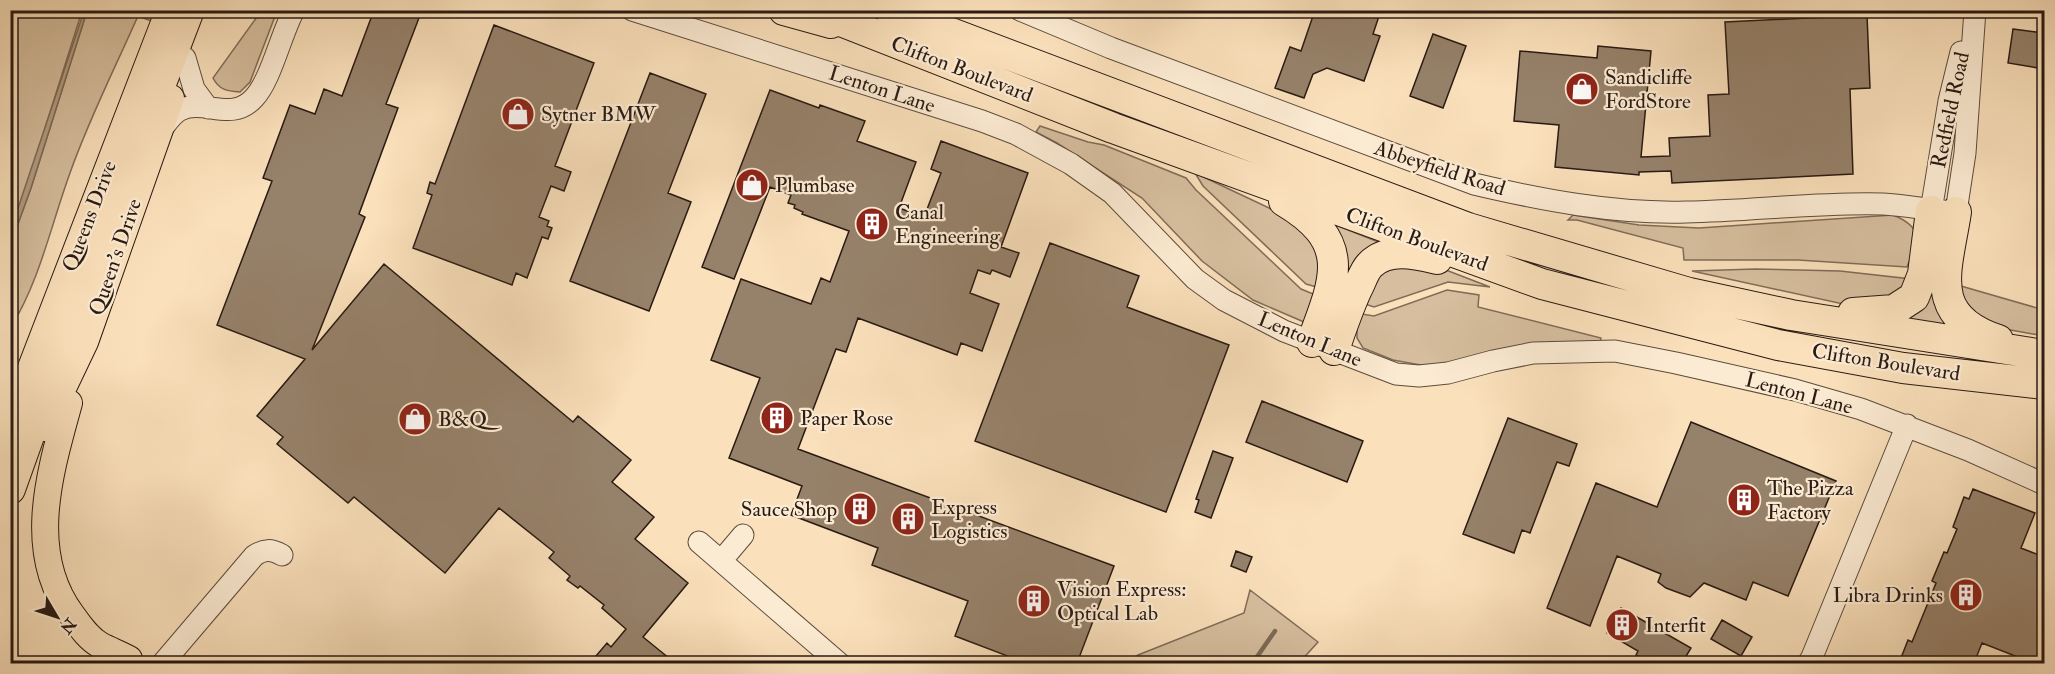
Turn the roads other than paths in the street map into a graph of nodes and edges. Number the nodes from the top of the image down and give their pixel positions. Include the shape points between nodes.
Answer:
1 (169, 10) edge
2 (189, 10) edge
3 (203, 10) edge
4 (294, 10) edge
5 (632, 10) edge
6 (784, 10) edge
7 (813, 10) edge
8 (890, 10) edge
9 (1020, 10) edge
10 (1973, 10) edge
11 (871, 34) junction
12 (185, 58) junction
13 (208, 108) junction
14 (158, 133) junction
15 (1198, 159) junction
16 (1944, 211) junction
17 (1542, 284) junction
18 (1791, 315) junction
19 (75, 339) junction
20 (1323, 346) junction
21 (2044, 354) edge
22 (2044, 384) edge
23 (10, 422) edge
24 (1907, 425) junction
25 (2044, 484) edge
26 (10, 489) edge
27 (10, 497) edge
28 (743, 535) dead end
29 (699, 542) dead end
30 (282, 555) dead end
31 (721, 561) junction
32 (125, 661) edge
33 (160, 663) edge
34 (840, 663) edge
35 (1808, 663) edge

1 - 23 main road, Queens Drive
2 - 19 highway
3 - 12 main road, Queen's Drive
4 - 13 street via 254,98 234,110
5 - 20 street, Lenton Lane via 1016,134 1071,164 1112,193 1195,279 1224,300 1278,329
6 - 11 highway
7 - 11 highway, Clifton Boulevard
8 - 18 highway, Clifton Boulevard via 1468,228 1689,293
9 - 16 street, Abbeyfield Road via 1473,184 1513,193 1596,207 1684,213 1865,204
10 - 16 street, Redfield Road via 1949,101
11 - 15 highway, Clifton Boulevard
12 - 13 street via 194,89
12 - 14 main road, Queen's Drive
13 - 14 street via 179,110
14 - 19 main road, Queen's Drive
15 - 17 highway, Clifton Boulevard
15 - 20 highway via 1295,208 1324,233 1333,260
16 - 18 highway via 1914,297 1894,310
16 - 21 highway via 1948,302 1956,314 1971,329
17 - 20 highway via 1415,254 1383,257 1371,265 1345,316
17 - 22 highway, Clifton Boulevard via 1778,345 1903,368
18 - 21 highway, Clifton Boulevard
19 - 26 highway
19 - 27 main road, Queen's Drive
19 - 32 main road via 51,471 45,520 46,557 64,604 82,630
20 - 24 street, Lenton Lane via 1396,375 1419,376 1533,353 1615,351 1795,390
24 - 25 street, Lenton Lane
24 - 35 street
28 - 31 street
29 - 31 street
30 - 33 street via 266,550 254,556
31 - 34 street
32 - 33 street via 145,658

